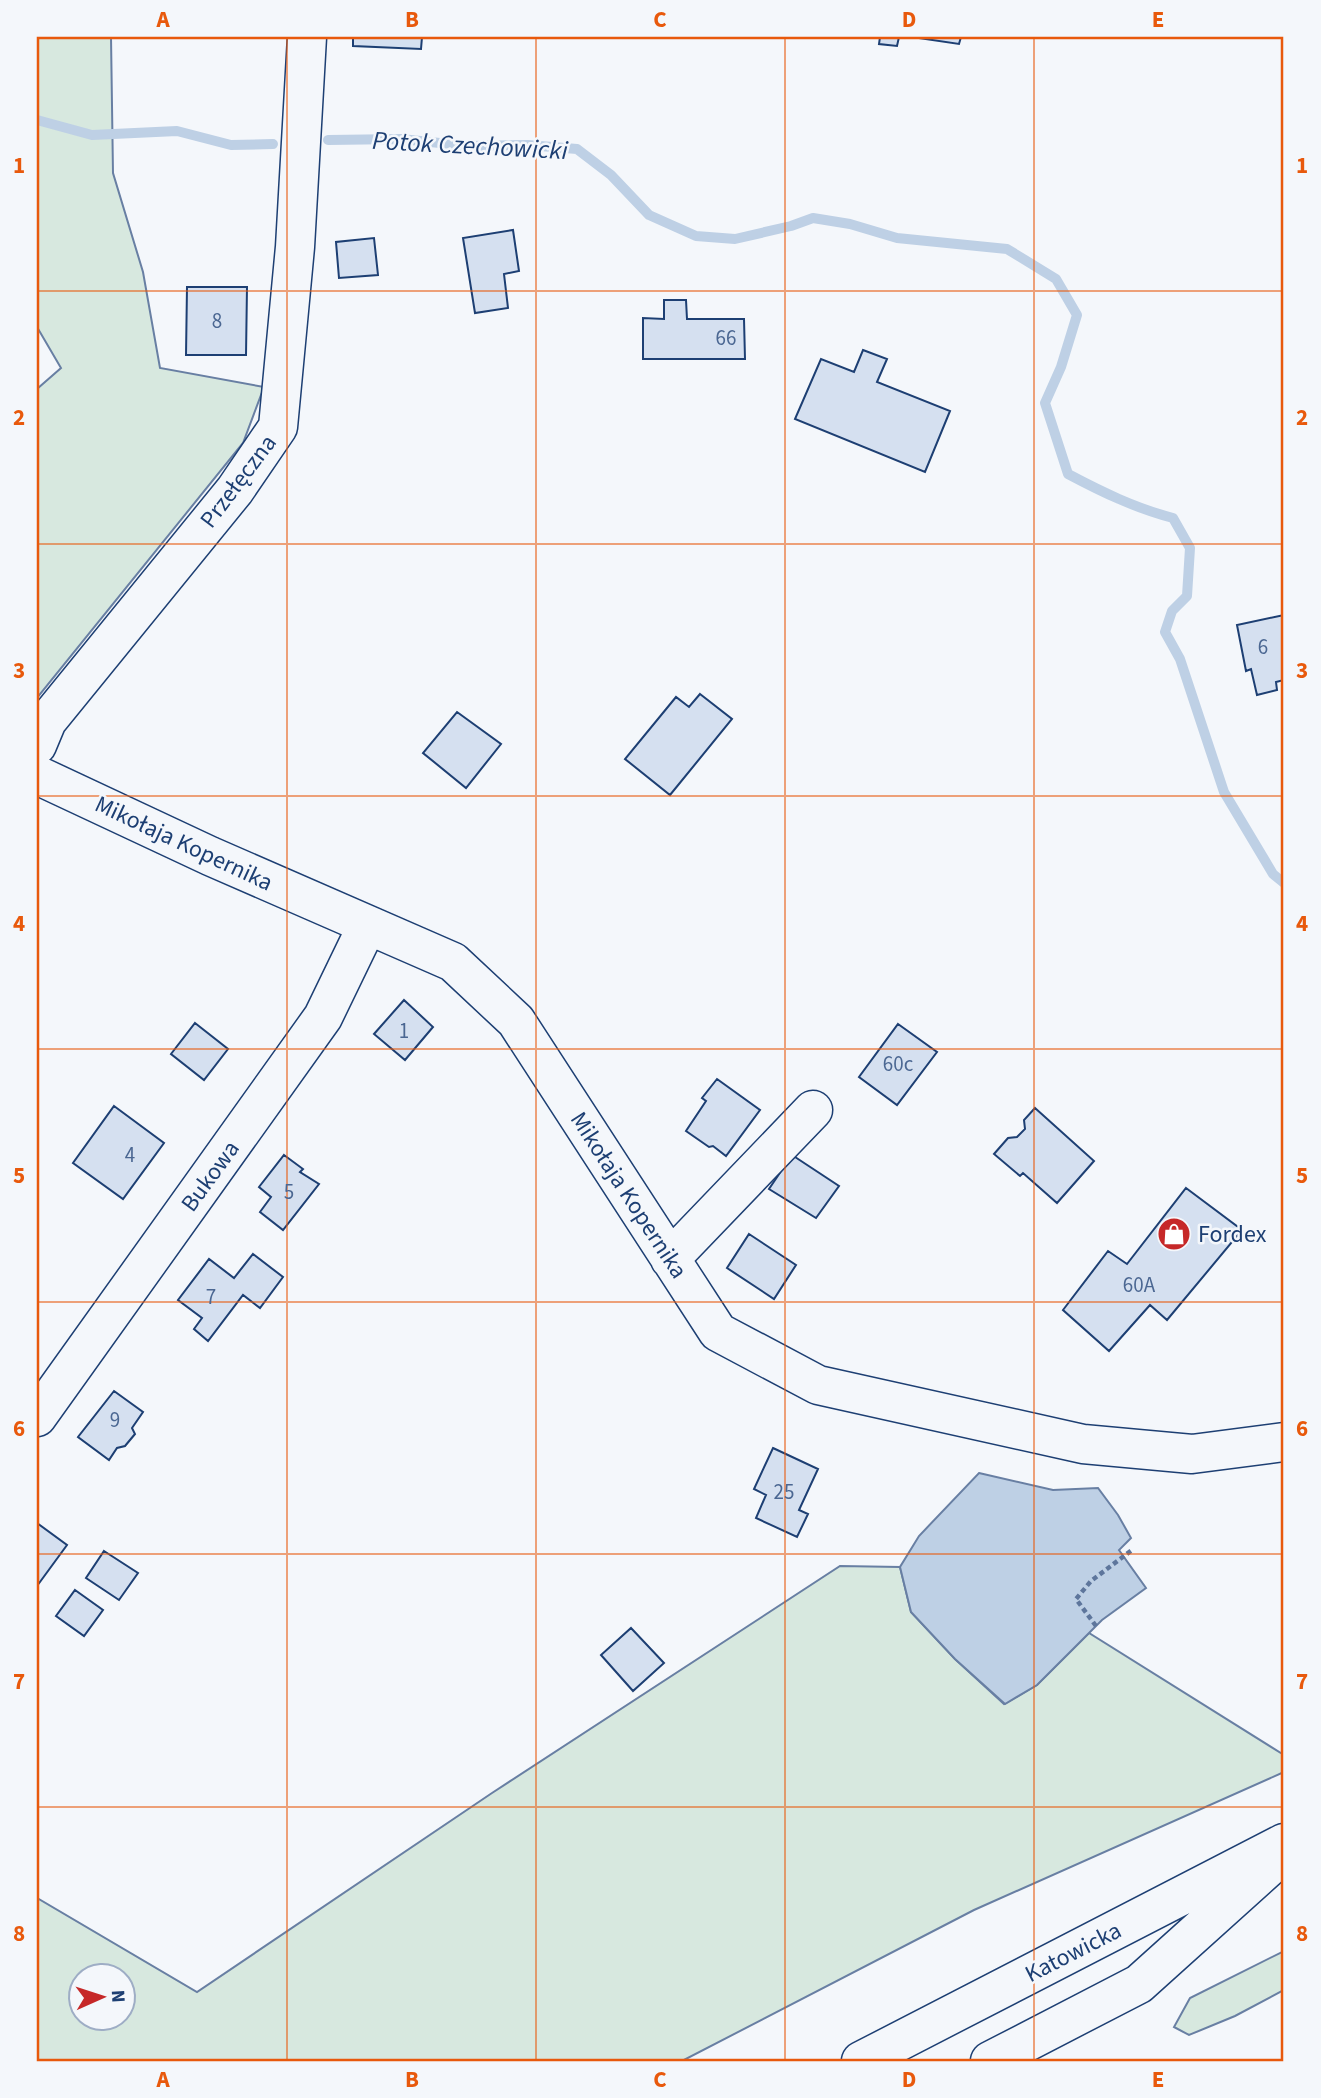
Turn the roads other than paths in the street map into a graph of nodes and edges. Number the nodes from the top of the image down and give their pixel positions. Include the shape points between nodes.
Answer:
1 (307, 37) edge
2 (37, 745) edge
3 (37, 775) edge
4 (367, 926) junction
5 (813, 1110) dead end
6 (670, 1258) junction
7 (37, 1417) edge
8 (1284, 1442) edge
9 (1284, 1843) edge
10 (1284, 1853) edge
11 (861, 2061) edge
12 (990, 2061) edge

1 - 2 street, Przełęczna via 295,247 278,427 235,490 47,721
3 - 4 street, Mikołaja Kopernika
4 - 6 street, Mikołaja Kopernika via 453,962 516,1021
4 - 7 street, Bukowa via 323,1017
5 - 6 street
6 - 8 street, Mikołaja Kopernika via 718,1332 818,1385 1083,1444 1192,1454
9 - 11 street, Katowicka
10 - 12 street via 1139,1984

